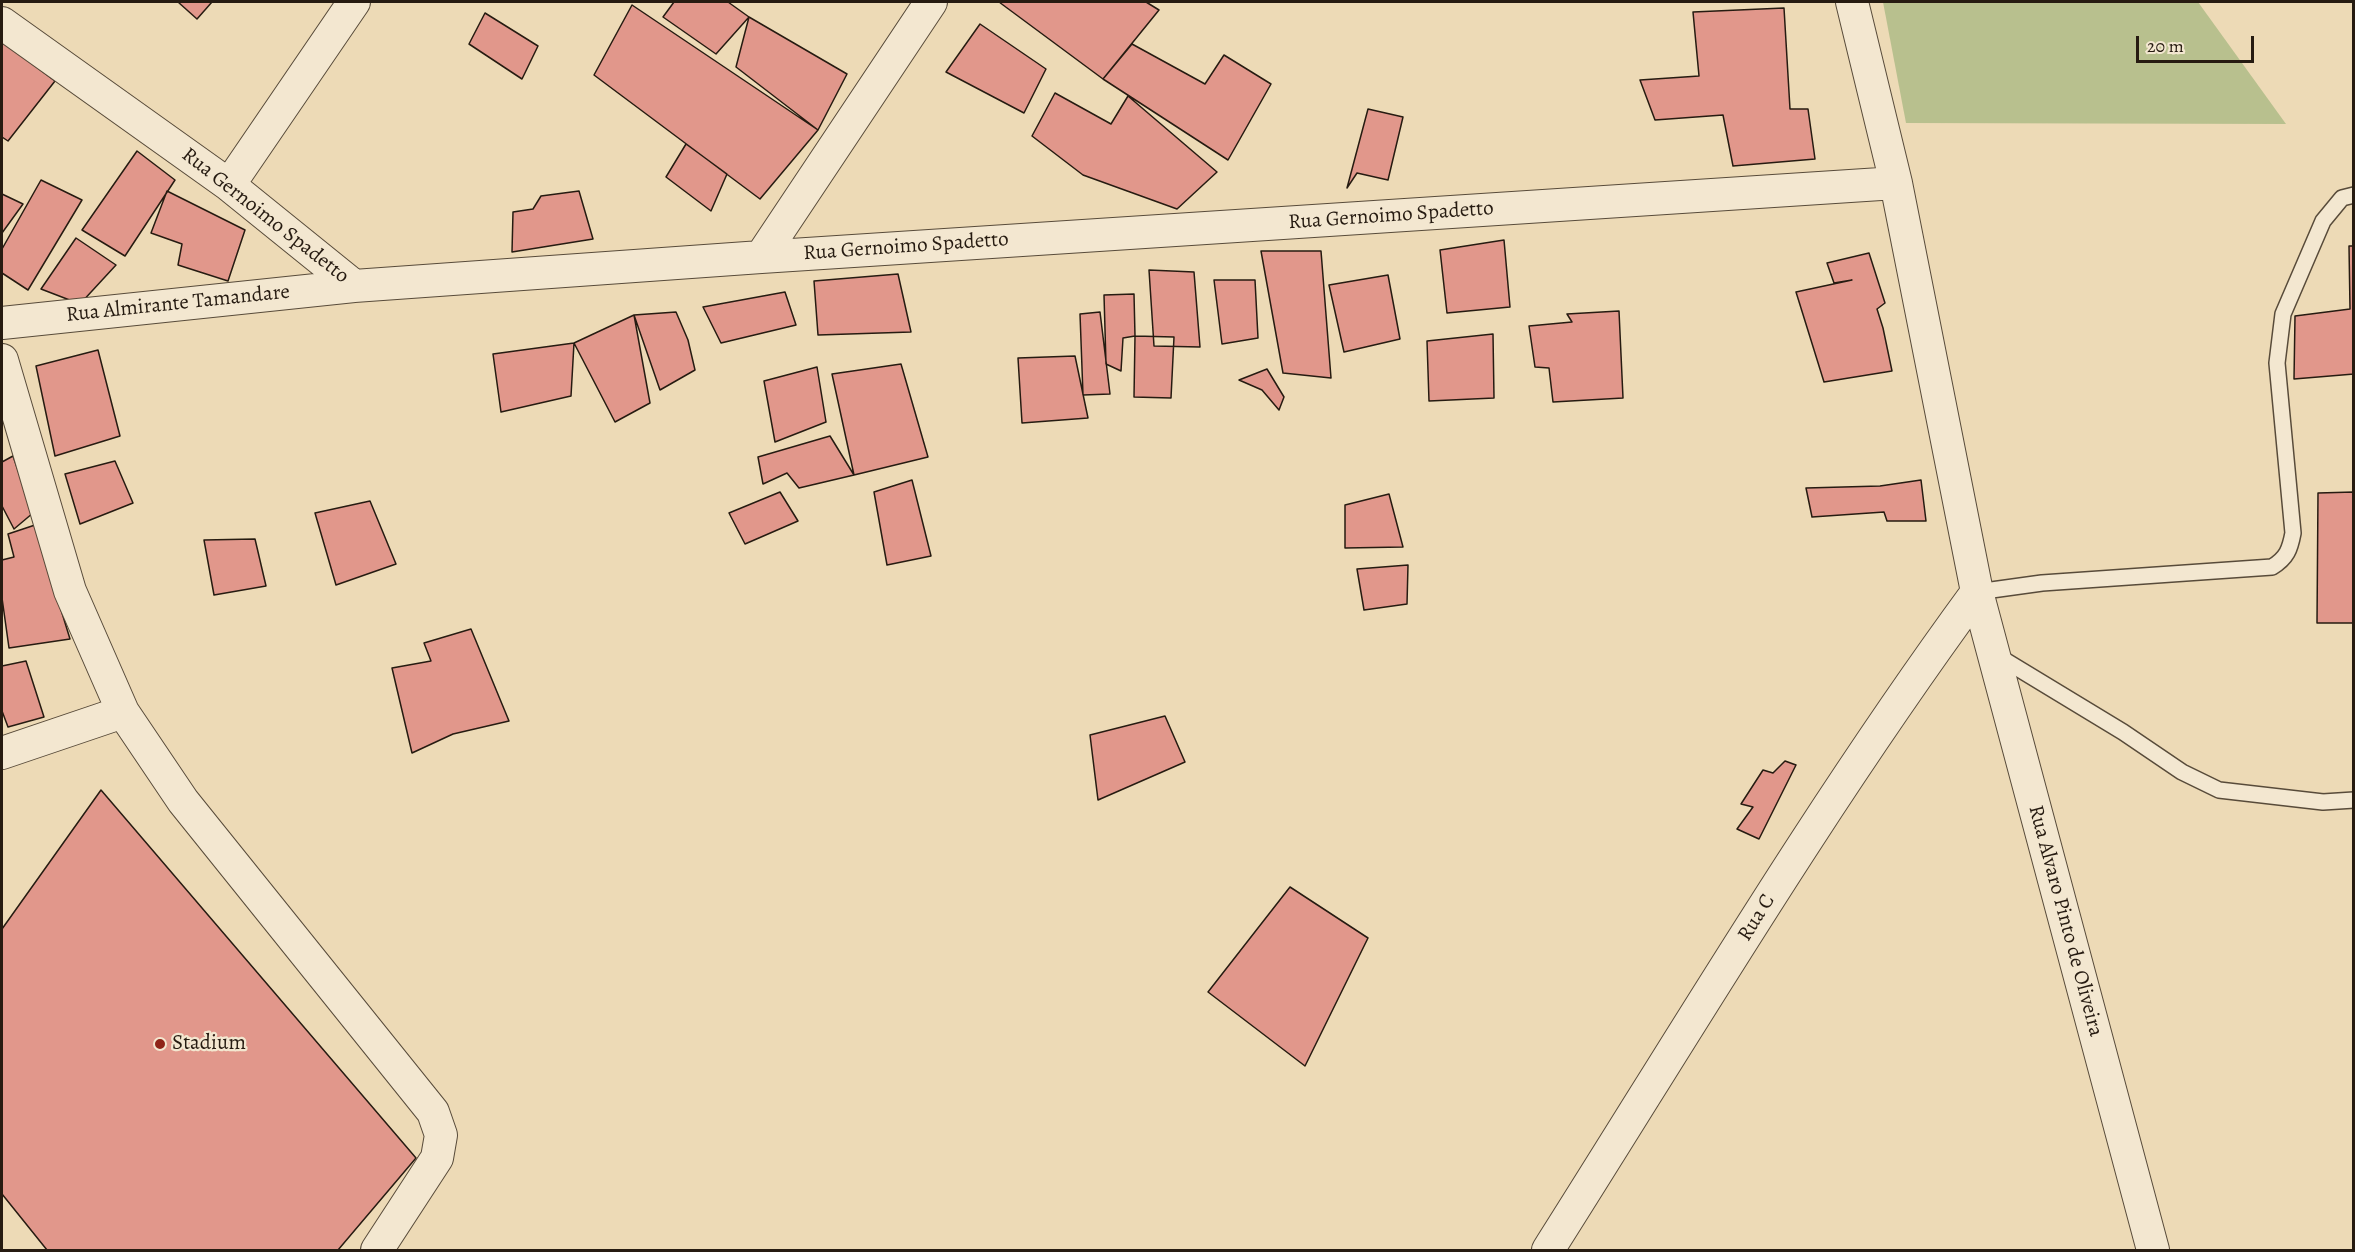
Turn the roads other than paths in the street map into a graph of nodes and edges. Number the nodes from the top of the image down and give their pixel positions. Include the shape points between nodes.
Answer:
1 (354, 2) edge
2 (931, 2) edge
3 (1852, 2) edge
4 (2, 23) edge
5 (1896, 183) junction
6 (229, 185) junction
7 (2354, 195) edge
8 (761, 256) junction
9 (354, 286) junction
10 (2, 323) edge
11 (2, 360) edge
12 (1977, 592) junction
13 (1994, 654) junction
14 (123, 712) junction
15 (2, 753) edge
16 (2354, 800) edge
17 (377, 1251) edge
18 (1548, 1251) edge
19 (2153, 1251) edge

1 - 6 street
2 - 8 street
3 - 5 street, Rua Alvaro Pinto de Oliveira
4 - 6 street, Rua Gernoimo Spadetto
5 - 8 street, Rua Gernoimo Spadetto
5 - 12 street, Rua Alvaro Pinto de Oliveira
6 - 9 street, Rua Gernoimo Spadetto
7 - 12 lane via 2342,198 2323,222 2283,314 2277,363 2293,532 2285,559 2272,567 2042,583
8 - 9 street, Rua Gernoimo Spadetto
9 - 10 street, Rua Almirante Tamandare
11 - 14 street via 70,591
12 - 13 street, Rua Alvaro Pinto de Oliveira
12 - 18 street, Rua C via 1834,797
13 - 16 lane via 2182,772 2219,790 2323,802
13 - 19 street, Rua Alvaro Pinto de Oliveira
14 - 15 street
14 - 17 street via 183,801 433,1112 441,1135 437,1158

